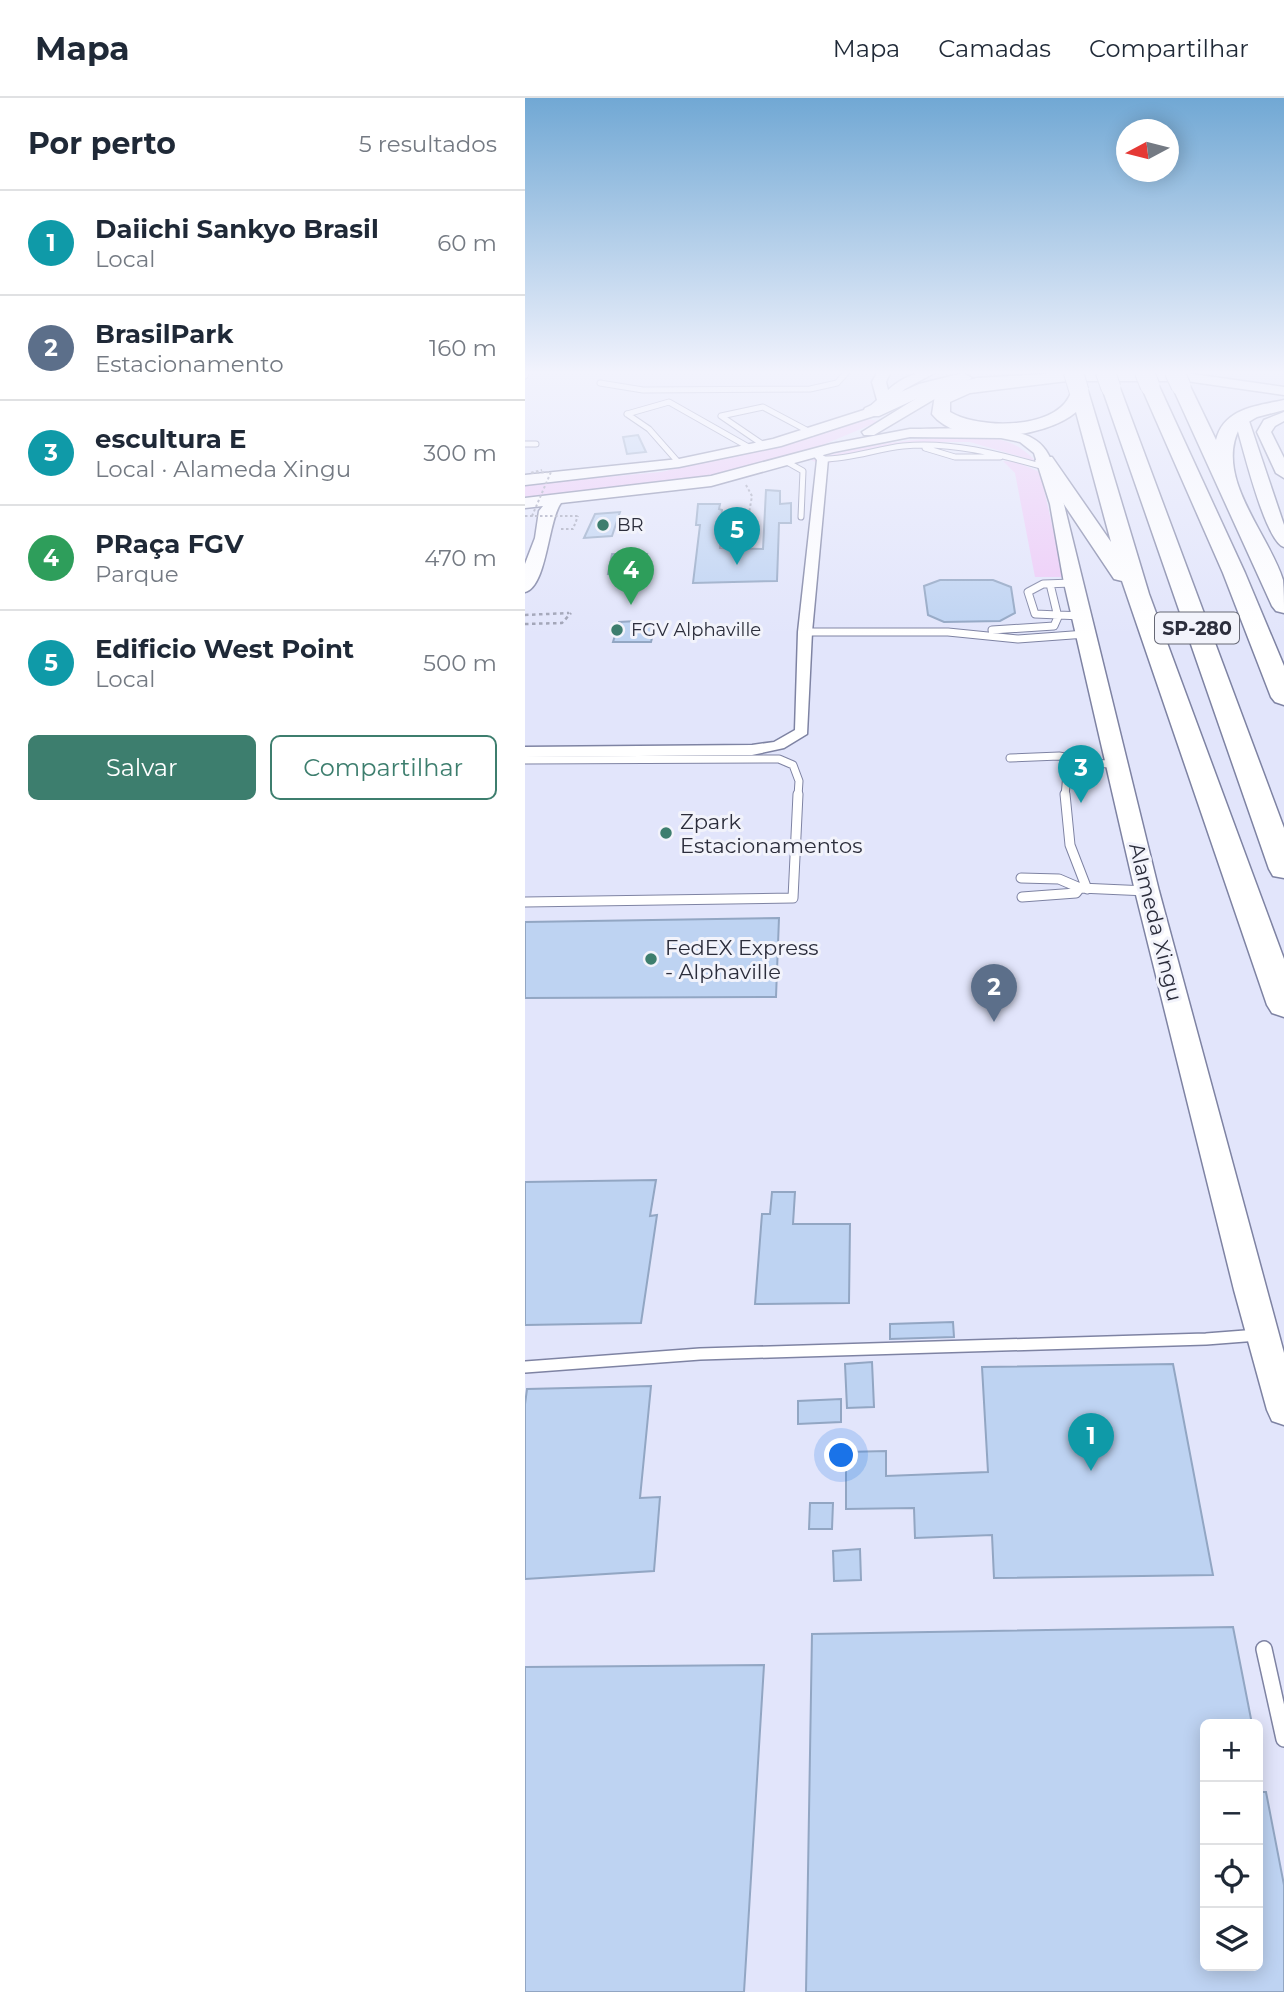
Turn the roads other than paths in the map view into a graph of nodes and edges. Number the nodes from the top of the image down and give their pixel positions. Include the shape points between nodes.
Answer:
1 (676, 459) edge
2 (697, 459) edge
3 (797, 459) edge
4 (822, 459) edge
5 (1024, 459) edge
6 (1043, 459) edge
7 (1093, 459) edge
8 (1137, 459) edge
9 (1183, 459) edge
10 (1215, 459) edge
11 (1225, 459) edge
12 (1254, 459) edge
13 (787, 462) junction
14 (679, 463) junction
15 (1047, 465) junction
16 (525, 480) edge
17 (1226, 486) junction
18 (535, 510) edge
19 (801, 517) dead end
20 (1284, 542) edge
21 (1073, 583) junction
22 (1050, 584) junction
23 (525, 587) edge
24 (1137, 594) junction
25 (1284, 606) edge
26 (1035, 614) junction
27 (1058, 617) junction
28 (982, 625) dead end
29 (1084, 625) junction
30 (992, 630) dead end
31 (805, 632) junction
32 (1284, 696) edge
33 (525, 752) edge
34 (1010, 758) dead end
35 (525, 760) edge
36 (1068, 763) junction
37 (1117, 764) junction
38 (1284, 869) edge
39 (1021, 878) dead end
40 (1083, 888) junction
41 (1147, 891) junction
42 (1022, 897) dead end
43 (525, 902) edge
44 (1284, 1005) edge
45 (1262, 1334) junction
46 (525, 1367) edge
47 (1284, 1410) edge
48 (1264, 1649) dead end
49 (1284, 1738) edge

1 - 14 lane
2 - 14 main road
3 - 13 main road
4 - 31 street
5 - 15 lane
6 - 15 main road
7 - 24 highway
8 - 38 highway, SP-280
9 - 32 highway, SP-280
10 - 17 highway
11 - 17 highway
12 - 20 main road
13 - 18 main road
13 - 19 lane via 803,471
14 - 16 main road
15 - 21 main road, Alameda Xingu
15 - 24 highway
17 - 25 highway
18 - 23 main road via 543,538
21 - 22 lane
21 - 29 main road, Alameda Xingu
22 - 26 lane via 1028,592
22 - 27 lane
24 - 44 highway
26 - 27 lane
26 - 28 lane via 1019,624
27 - 29 lane
27 - 30 lane via 1046,628
29 - 31 lane via 1018,639 948,632
29 - 37 main road, Alameda Xingu
31 - 33 street via 802,731 779,746
34 - 36 lane via 1059,756
35 - 43 lane via 779,759 793,765 799,781 793,898
36 - 37 lane
36 - 40 lane via 1065,811
37 - 41 main road, Alameda Xingu
39 - 40 lane via 1058,878
40 - 41 lane
40 - 42 lane via 1076,894
41 - 45 main road, Alameda Xingu
45 - 46 lane via 700,1354
45 - 47 main road, Alameda Xingu
48 - 49 lane

